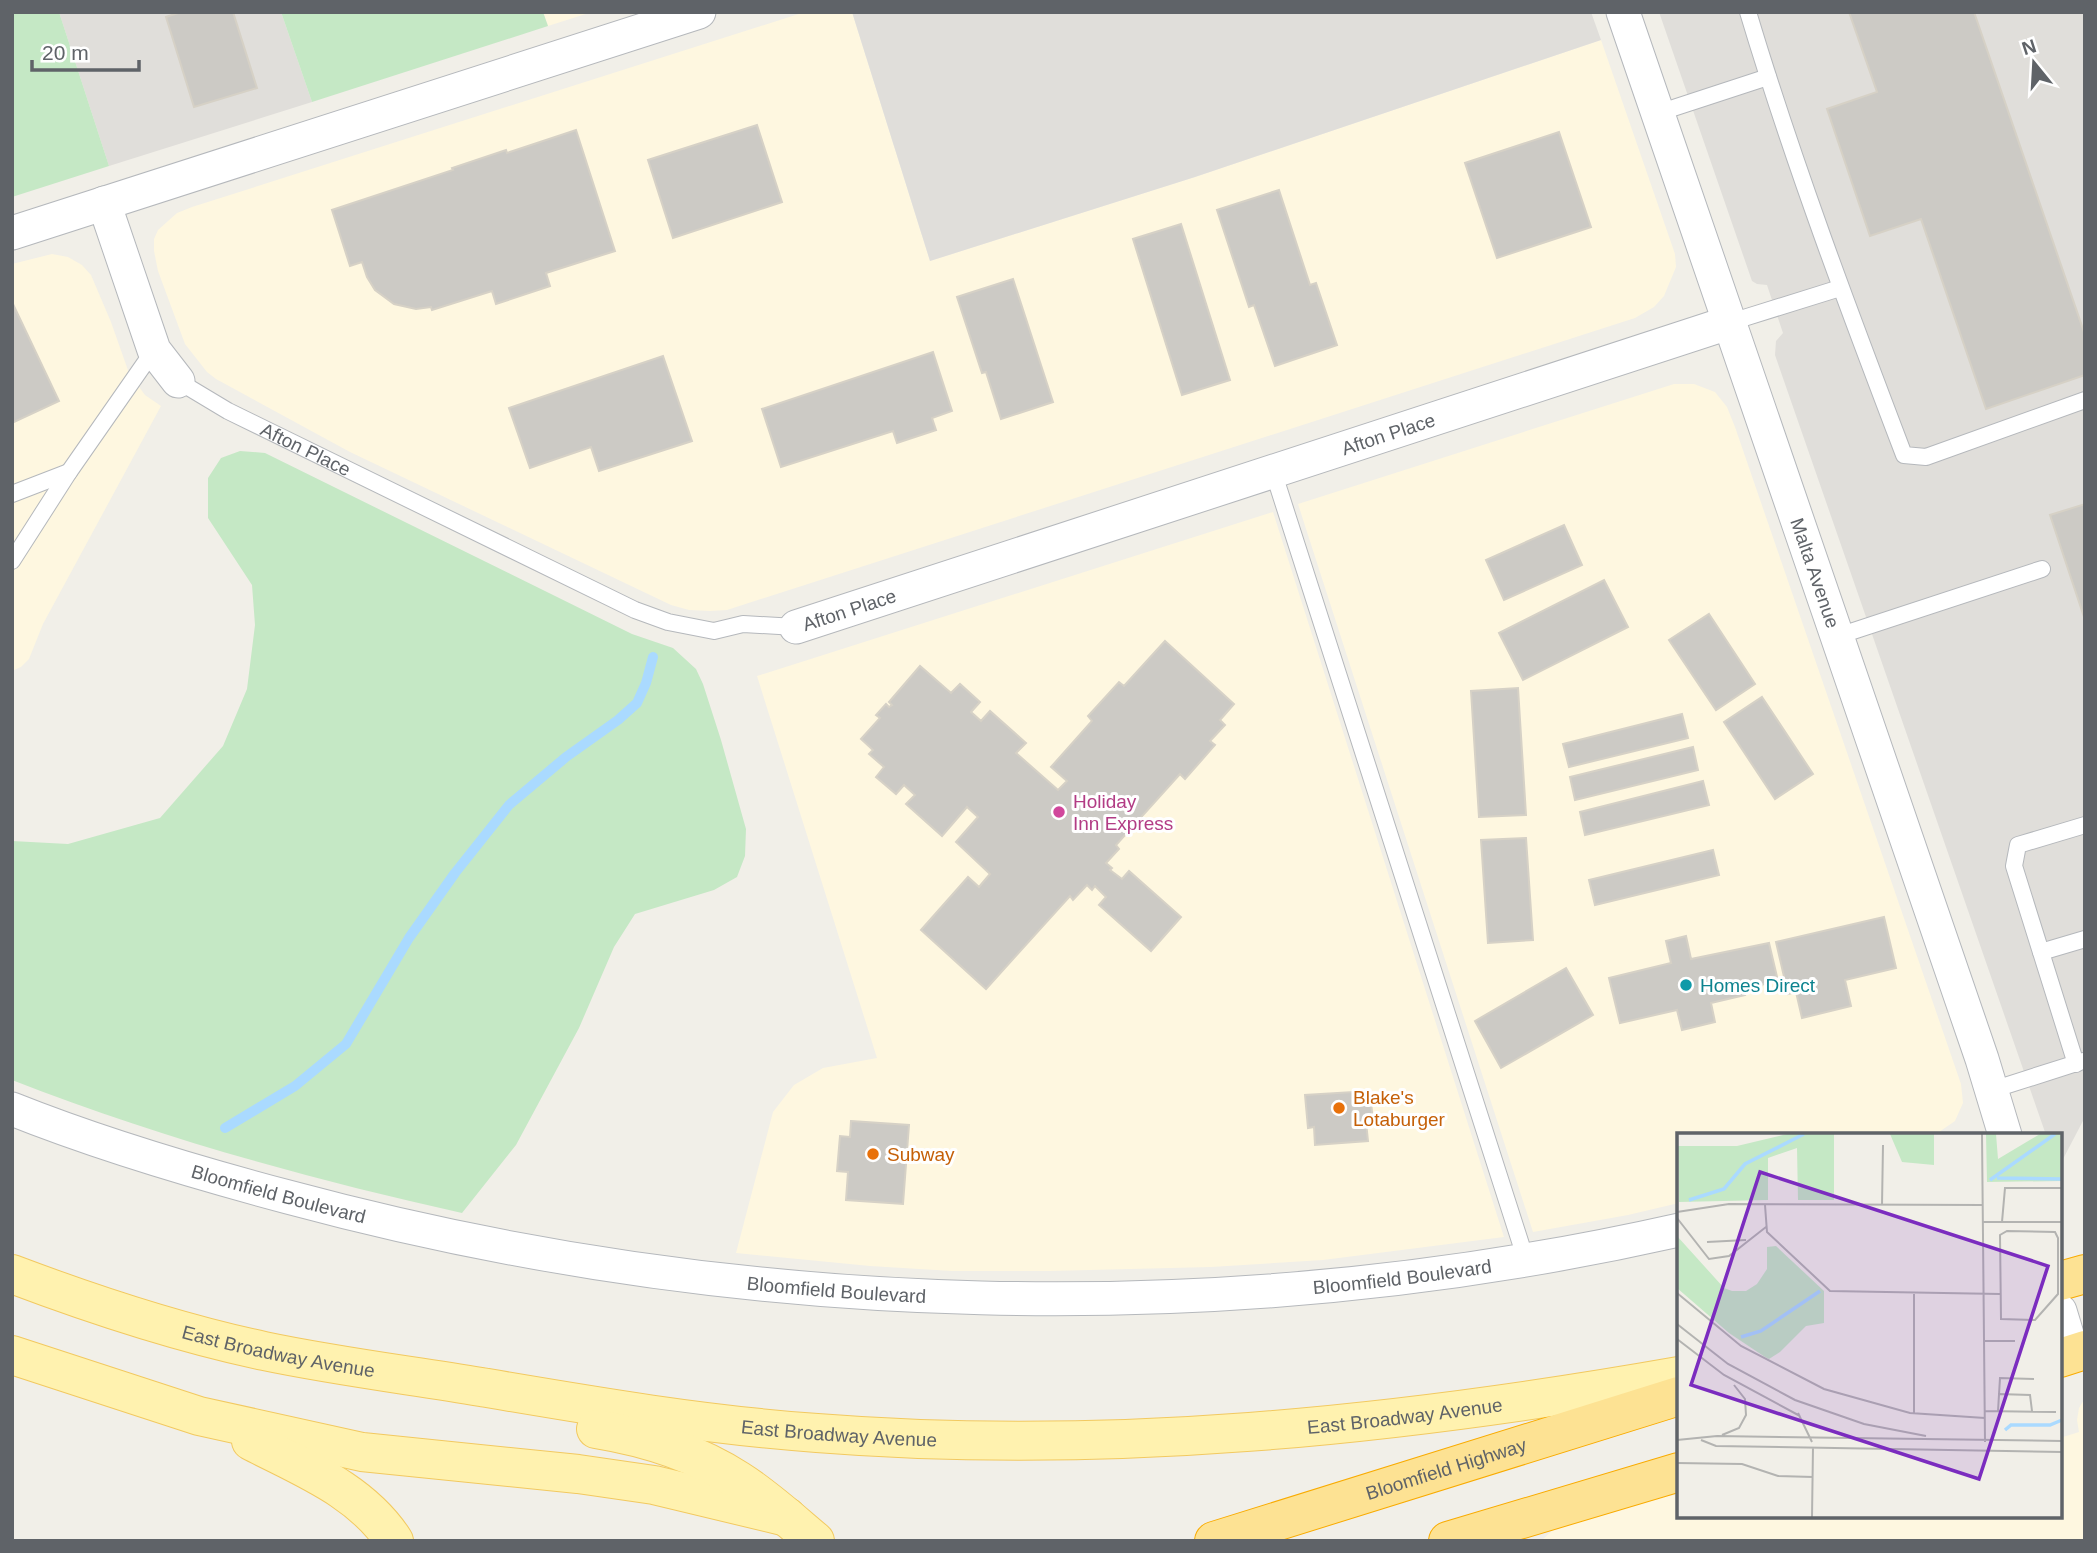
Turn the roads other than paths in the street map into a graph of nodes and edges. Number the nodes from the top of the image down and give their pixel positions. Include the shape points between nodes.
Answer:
1 (699, 12) edge
2 (1623, 12) edge
3 (1748, 12) edge
4 (1768, 77) junction
5 (1658, 113) junction
6 (104, 203) junction
7 (12, 233) edge
8 (1840, 288) junction
9 (1731, 322) junction
10 (154, 350) junction
11 (178, 381) joint
12 (2085, 400) edge
13 (1273, 471) junction
14 (68, 472) junction
15 (12, 494) edge
16 (12, 562) edge
17 (2042, 569) dead end
18 (796, 627) joint
19 (1838, 636) junction
20 (2085, 825) edge
21 (2085, 939) edge
22 (2042, 952) junction
23 (2080, 1062) edge
24 (1992, 1090) junction
25 (12, 1109) edge
26 (2004, 1133) edge
27 (1677, 1230) edge
28 (1526, 1260) junction
29 (12, 1274) edge
30 (2085, 1274) edge
31 (2062, 1280) edge
32 (2062, 1318) edge
33 (263, 1351) junction
34 (2073, 1354) edge
35 (12, 1355) edge
36 (1677, 1376) edge
37 (1677, 1397) edge
38 (199, 1416) junction
39 (1677, 1473) edge
40 (801, 1529) edge
41 (394, 1541) edge
42 (1214, 1541) edge
43 (1448, 1541) edge

1 - 6 street
2 - 5 street, Malta Avenue
3 - 4 lane
4 - 5 lane
4 - 8 lane
5 - 9 street, Malta Avenue
6 - 7 street
6 - 10 street, Afton Place
8 - 9 lane
8 - 12 lane via 1904,454 1926,457
9 - 13 street, Afton Place
9 - 19 street, Malta Avenue
10 - 11 street, Afton Place
10 - 14 lane
11 - 18 lane, Afton Place via 228,411 635,610 714,631 743,624
13 - 18 street, Afton Place
13 - 28 lane
14 - 15 lane
14 - 16 lane
17 - 19 lane
19 - 24 street, Malta Avenue
20 - 22 lane via 2018,845 2014,866
21 - 22 lane
22 - 23 lane
23 - 24 lane
24 - 26 street, Malta Avenue
25 - 28 street, Bloomfield Boulevard via 177,1166 368,1218 558,1256 752,1283 939,1298 1089,1300 1384,1280
27 - 28 street, Bloomfield Boulevard
29 - 33 main road, East Broadway Avenue via 131,1315
30 - 31 highway
32 - 34 street
33 - 36 main road, East Broadway Avenue via 717,1424 820,1434 1002,1441 1335,1425
33 - 40 main road via 494,1412 604,1430 676,1449 739,1480
35 - 38 main road
37 - 42 highway, Bloomfield Highway
38 - 40 main road via 362,1452 654,1485
38 - 41 main road via 323,1477 359,1500
39 - 43 highway

